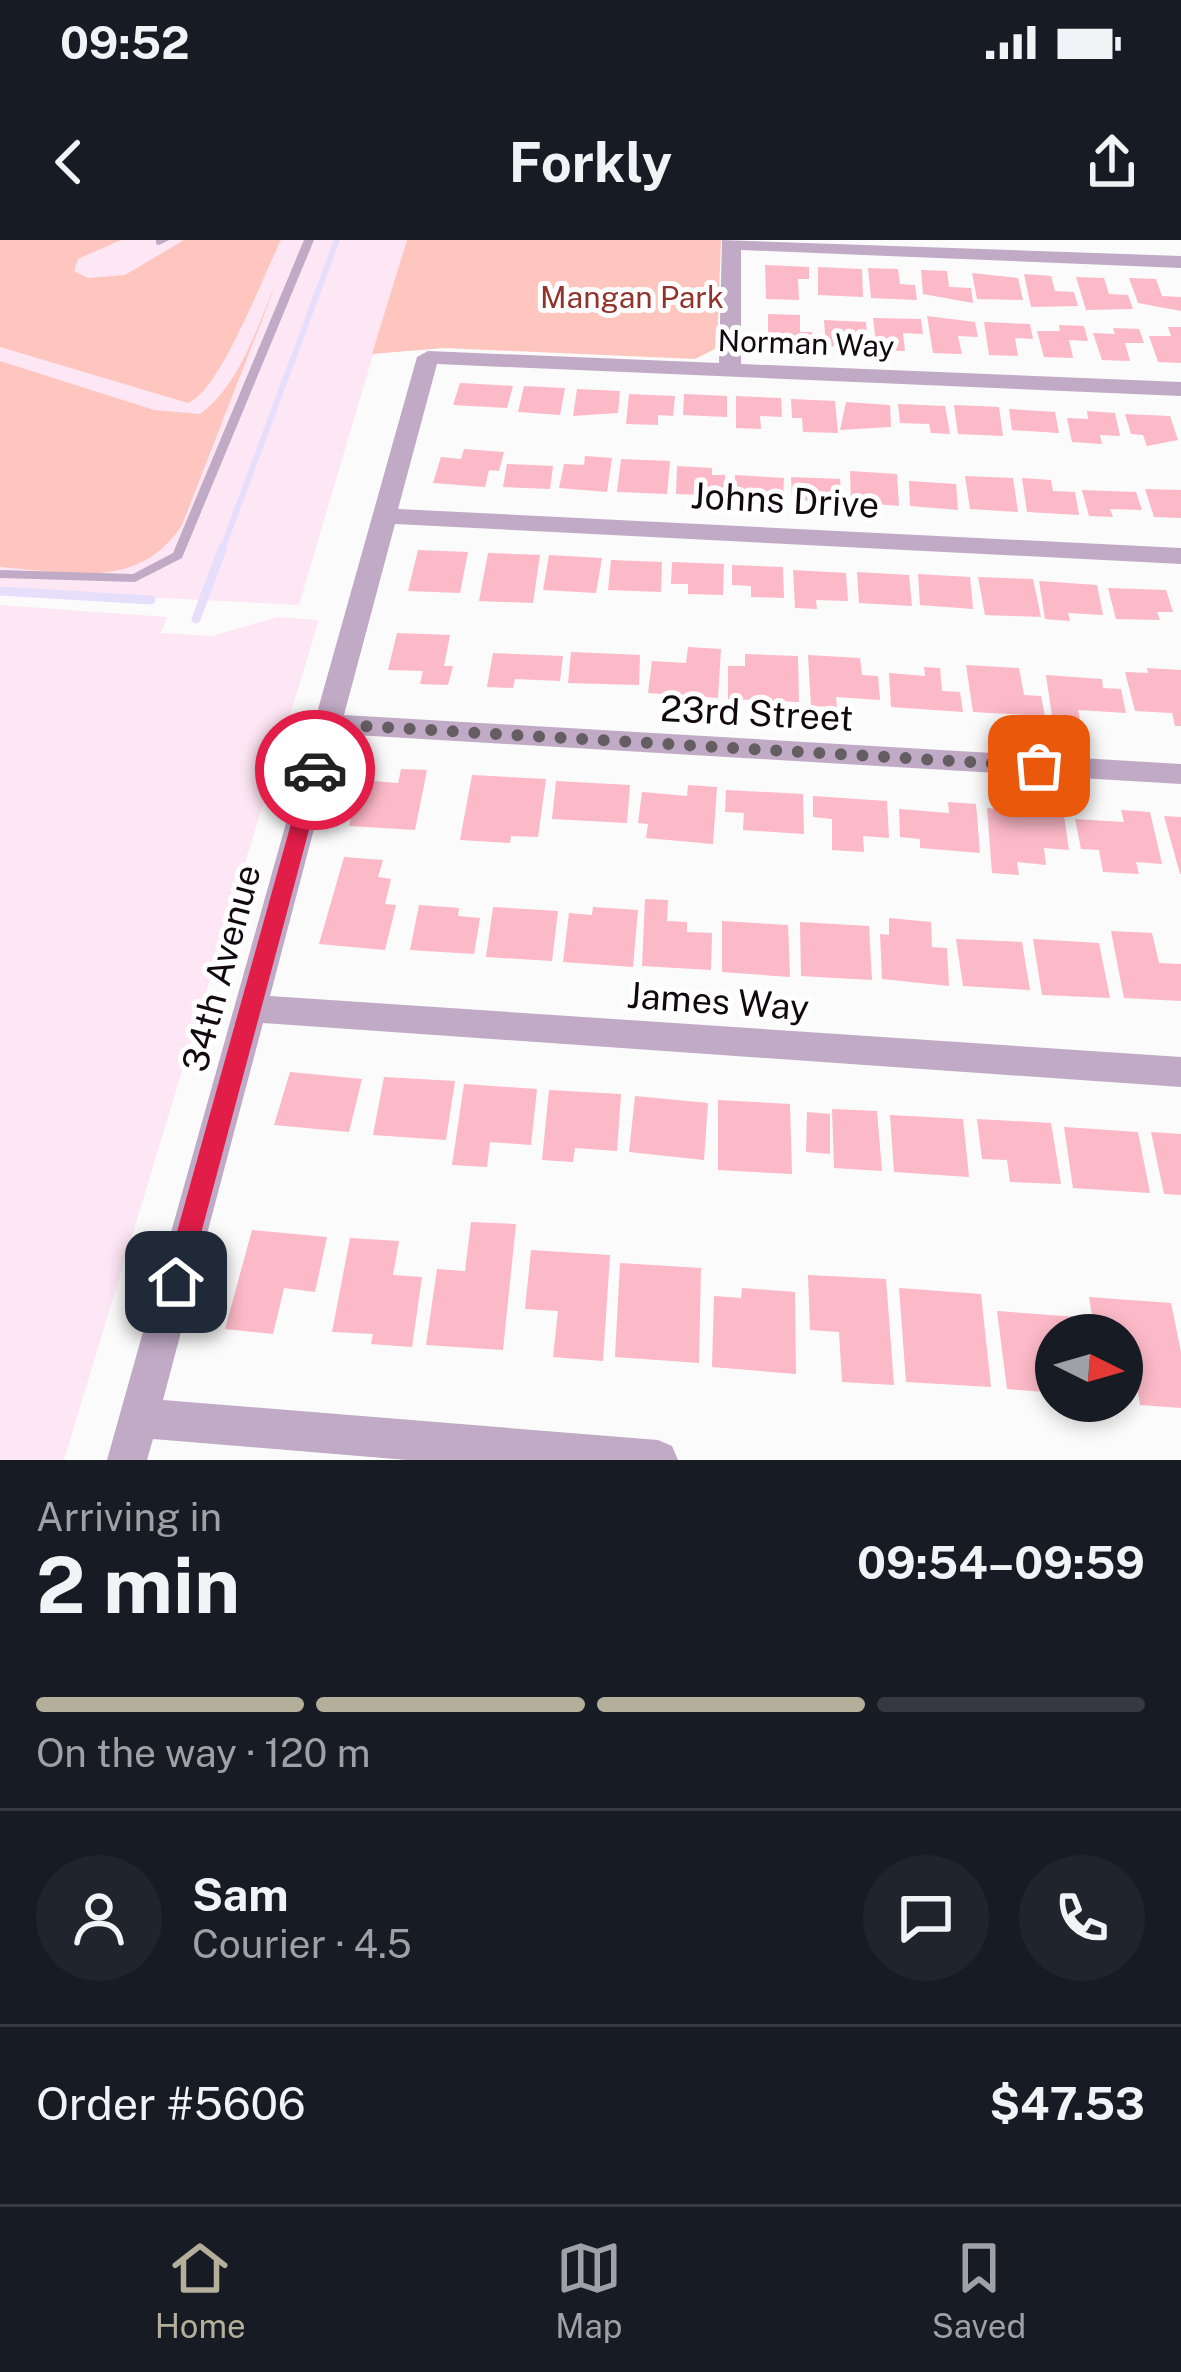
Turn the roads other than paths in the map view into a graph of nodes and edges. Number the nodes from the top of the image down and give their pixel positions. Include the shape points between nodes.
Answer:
1 (308, 240) edge
2 (732, 242) edge
3 (1181, 262) edge
4 (428, 357) joint
5 (730, 370) junction
6 (1181, 389) edge
7 (385, 516) junction
8 (1181, 556) edge
9 (0, 574) edge
10 (328, 724) junction
11 (1181, 774) edge
12 (250, 1008) junction
13 (1181, 1072) edge
14 (138, 1418) junction
15 (127, 1460) edge
16 (658, 1460) edge

1 - 9 lane via 178,555 135,578
2 - 3 street
2 - 5 street
4 - 5 street, Norman Way
4 - 7 street, 34th Avenue
5 - 6 street, Norman Way
7 - 8 street, Johns Drive
7 - 10 street, 34th Avenue
10 - 11 street, 23rd Street
10 - 12 street, 34th Avenue
12 - 13 street, James Way
12 - 14 street, 34th Avenue
14 - 15 street, 34th Avenue
14 - 16 street

